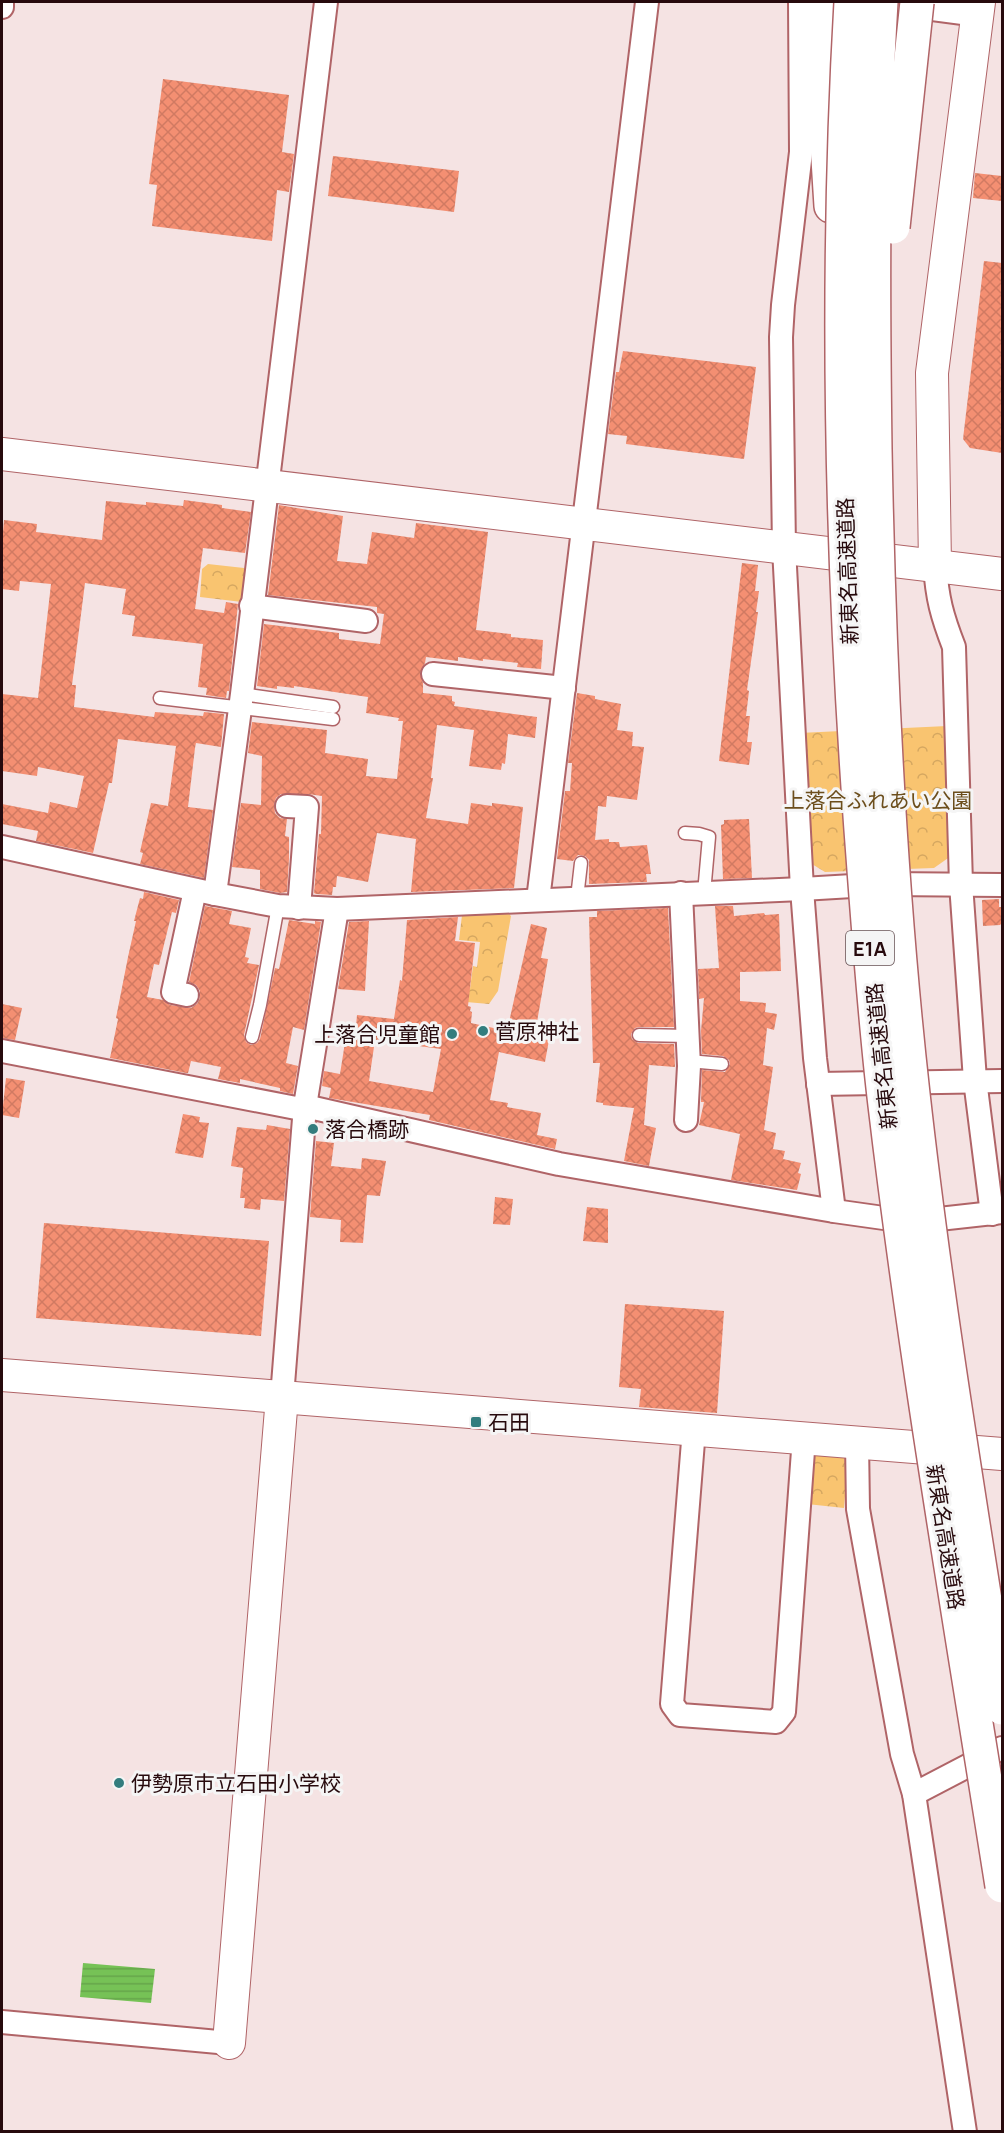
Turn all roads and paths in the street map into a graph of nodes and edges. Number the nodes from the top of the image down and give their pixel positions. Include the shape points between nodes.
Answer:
1 (2, 2) edge
2 (326, 2) edge
3 (646, 2) edge
4 (800, 2) edge
5 (821, 2) edge
6 (851, 2) edge
7 (869, 2) edge
8 (881, 2) edge
9 (917, 2) edge
10 (2, 7) edge
11 (984, 10) edge
12 (842, 391) junction
13 (2, 454) edge
14 (266, 487) junction
15 (583, 523) junction
16 (784, 548) junction
17 (935, 565) junction
18 (1002, 574) edge
19 (251, 606) junction
20 (353, 624) dead end
21 (433, 674) dead end
22 (564, 688) junction
23 (160, 698) dead end
24 (241, 701) junction
25 (333, 713) dead end
26 (885, 755) junction
27 (305, 807) dead end
28 (685, 833) dead end
29 (2, 847) edge
30 (581, 863) dead end
31 (961, 884) junction
32 (1002, 885) edge
33 (802, 889) junction
34 (205, 892) junction
35 (681, 893) junction
36 (704, 893) junction
37 (577, 898) junction
38 (538, 900) junction
39 (289, 907) junction
40 (337, 909) junction
41 (172, 992) dead end
42 (639, 1035) dead end
43 (688, 1036) junction
44 (252, 1037) dead end
45 (2, 1051) edge
46 (689, 1061) junction
47 (722, 1064) dead end
48 (975, 1080) junction
49 (1002, 1081) edge
50 (818, 1084) junction
51 (305, 1107) junction
52 (686, 1120) dead end
53 (834, 1211) junction
54 (997, 1213) edge
55 (2, 1375) edge
56 (282, 1398) junction
57 (694, 1429) junction
58 (804, 1437) junction
59 (857, 1442) junction
60 (1002, 1454) edge
61 (1002, 1708) edge
62 (1002, 1748) edge
63 (914, 1794) junction
64 (924, 1864) junction
65 (1002, 1886) edge
66 (912, 1898) dead end
67 (2, 2022) edge
68 (229, 2043) joint
69 (965, 2132) edge

1 - 10 street
2 - 14 street
3 - 15 street
4 - 16 street via 801,152 781,337
5 - 12 highway, bridge
6 - 12 highway, 新東名高速道路 / E1A, bridge via 843,209
7 - 11 street
8 - 26 highway, 新東名高速道路 / E1A, bridge via 874,210 874,391
9 - 26 highway, bridge via 892,243 888,335 889,647
11 - 17 street via 932,373
12 - 65 highway, 新東名高速道路 / E1A, bridge via 853,721 884,1101 912,1314
13 - 14 street
14 - 15 street
14 - 19 street
15 - 16 street
15 - 22 street
16 - 17 street
16 - 33 street
17 - 18 street
17 - 31 street via 937,597 954,647
19 - 20 street
19 - 24 street
21 - 22 street via 465,669
22 - 38 street
23 - 24 lane
24 - 25 lane
24 - 34 street
26 - 61 highway, 新東名高速道路 / E1A, bridge via 915,1105 942,1321
27 - 39 street
28 - 36 lane via 710,837
29 - 34 street
30 - 37 lane
31 - 32 street
31 - 33 street
31 - 48 street
33 - 36 street
33 - 50 street
34 - 39 street
34 - 41 street
35 - 36 street
35 - 37 street
35 - 43 street
37 - 38 street
38 - 40 street
39 - 40 street
39 - 44 lane
40 - 51 street
42 - 43 lane
43 - 46 street
45 - 51 street
46 - 47 lane
46 - 52 street
48 - 49 street
48 - 50 street
48 - 54 street
50 - 53 street
51 - 53 street via 559,1164
51 - 56 street
53 - 54 street via 912,1222
55 - 56 street
56 - 57 street
56 - 68 street
57 - 58 street
57 - 58 street via 672,1704 680,1714 776,1722 784,1712
58 - 59 street
59 - 60 street
59 - 63 street via 858,1509 902,1754
62 - 63 street
63 - 64 street
64 - 66 street
64 - 69 street
67 - 68 street

